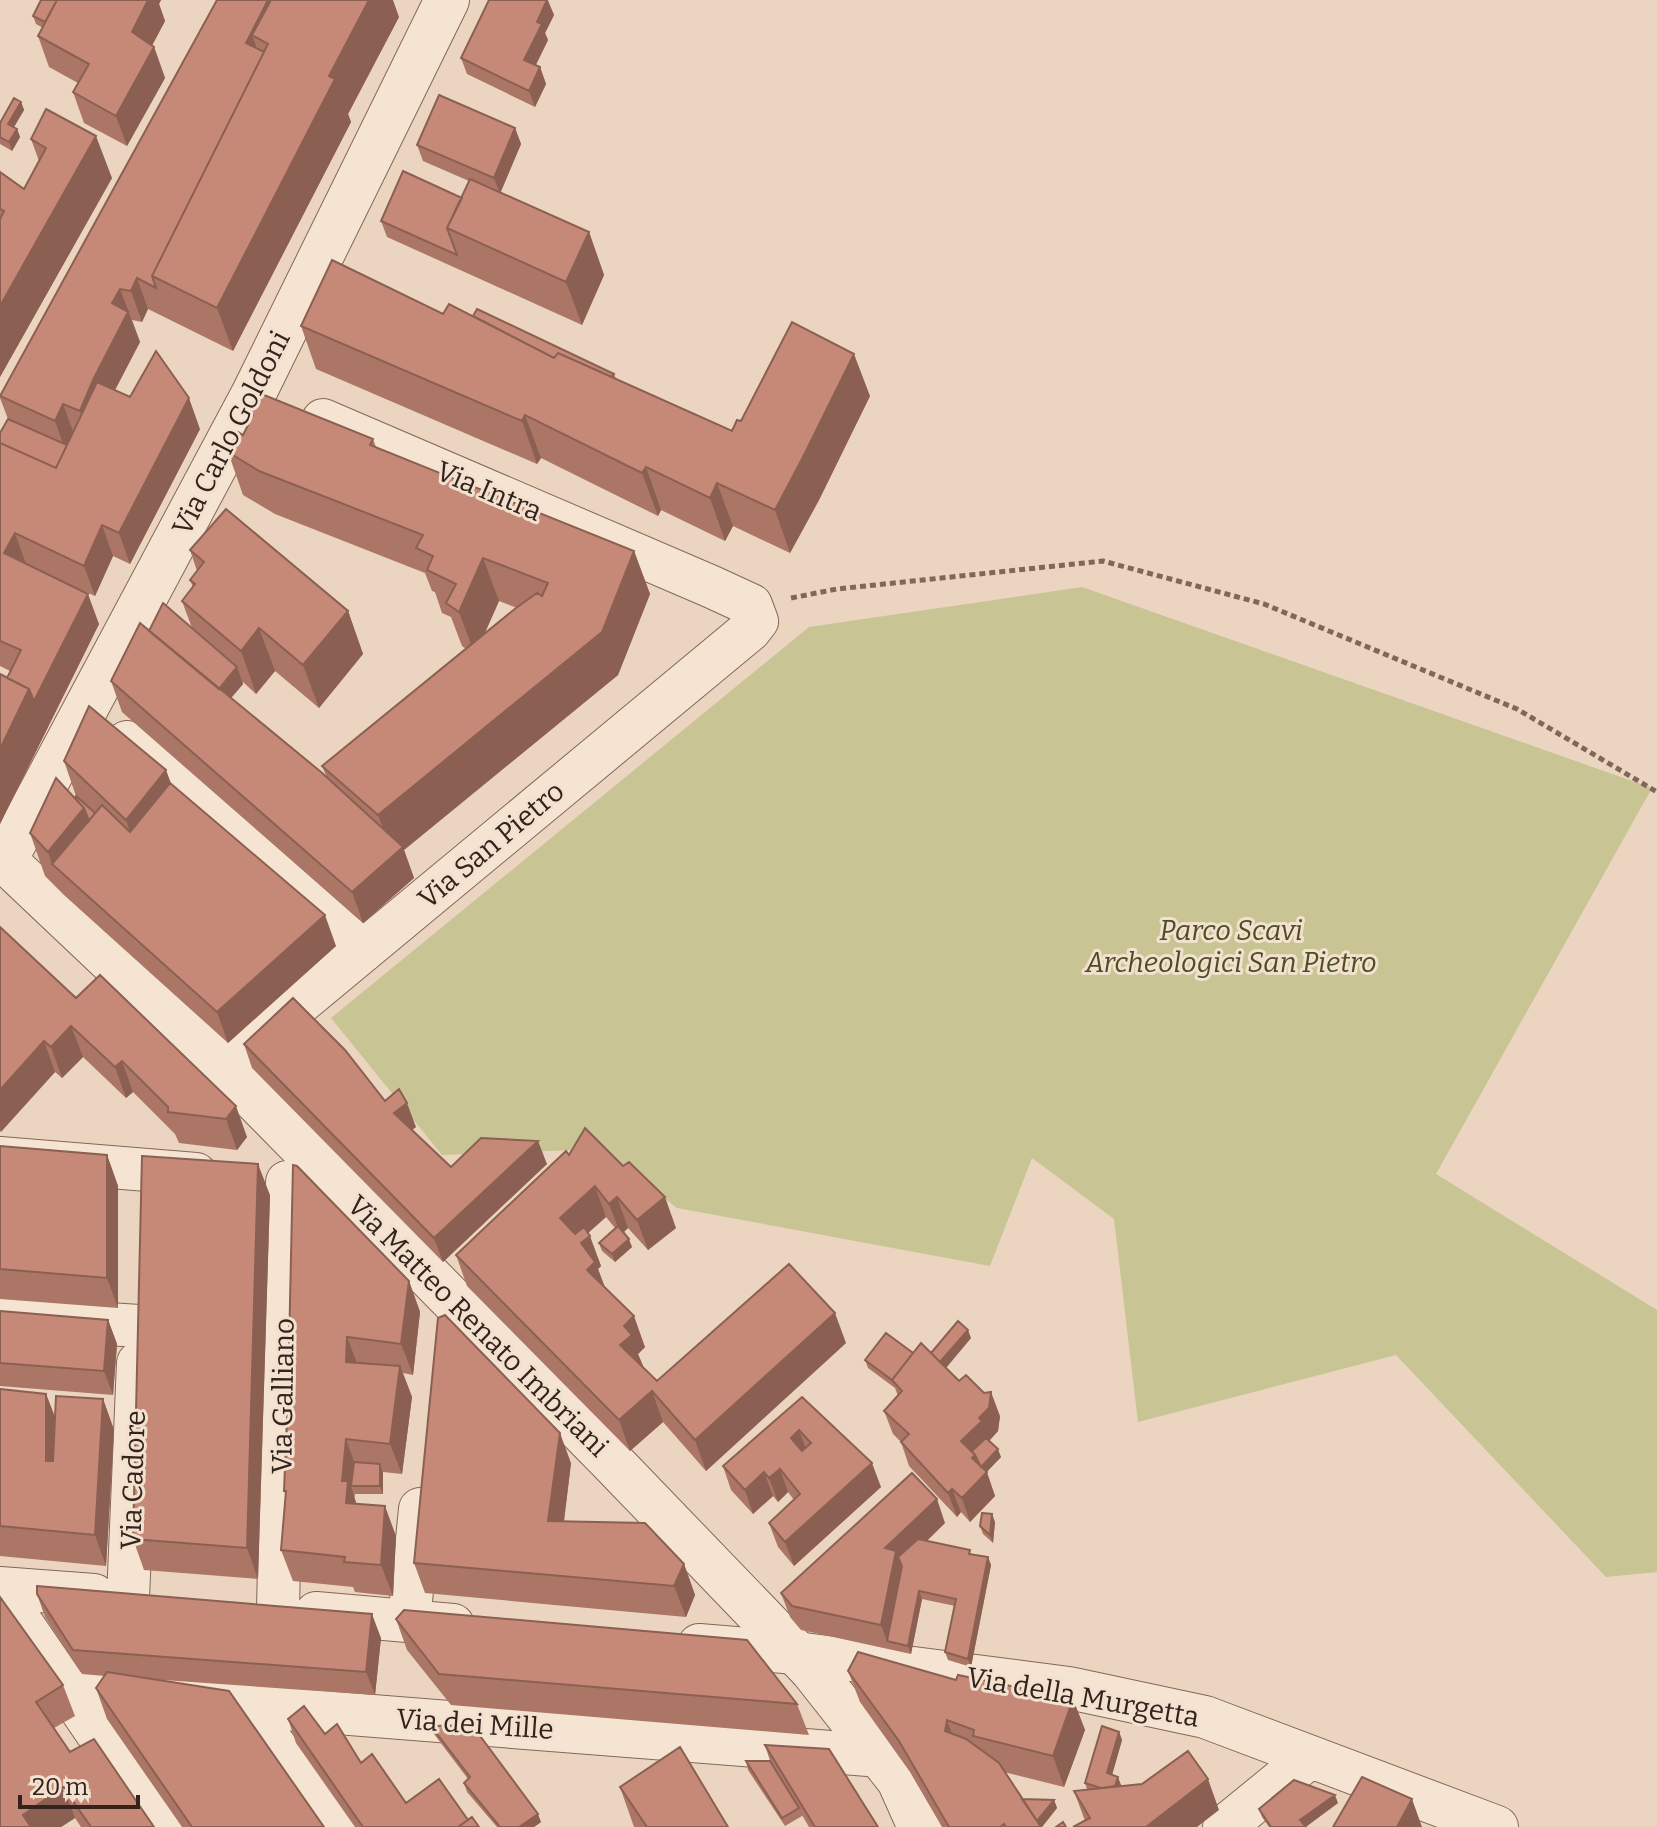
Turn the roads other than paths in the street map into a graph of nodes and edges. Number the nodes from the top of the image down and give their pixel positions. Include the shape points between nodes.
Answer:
1 (447, 0) edge
2 (255, 391) junction
3 (754, 613) joint
4 (87, 706) junction
5 (3, 858) edge
6 (363, 951) junction
7 (223, 1067) junction
8 (0, 1158) edge
9 (261, 1180) junction
10 (341, 1187) junction
11 (442, 1289) junction
12 (0, 1317) edge
13 (437, 1336) edge
14 (423, 1479) edge
15 (0, 1589) edge
16 (409, 1621) junction
17 (486, 1627) edge
18 (657, 1641) edge
19 (796, 1653) junction
20 (70, 1692) junction
21 (246, 1706) junction
22 (881, 1756) junction
23 (1310, 1757) junction
24 (161, 1827) edge
25 (334, 1827) edge
26 (920, 1827) edge
27 (1224, 1827) edge
28 (1497, 1827) edge

1 - 2 street, Via Carlo Goldoni
2 - 3 street, Via Intra via 698,580
2 - 4 street, Via Carlo Goldoni
3 - 6 street, Via San Pietro via 750,630
4 - 5 street, Via Carlo Goldoni
4 - 6 street
5 - 7 street, Via Matteo Renato Imbriani
6 - 7 street, Via San Pietro
7 - 10 street, Via Matteo Renato Imbriani
8 - 9 street via 144,1186
9 - 10 street
9 - 16 street, Via Galliano via 263,1609
10 - 11 street, Via Matteo Renato Imbriani
11 - 13 street
11 - 19 street, Via Matteo Renato Imbriani
12 - 15 street, Via Cadore via 140,1311 120,1415 143,1599
14 - 16 street
15 - 20 street
16 - 17 street
18 - 19 street, Via della Murgetta
19 - 22 street, Via Matteo Renato Imbriani
19 - 23 street, Via della Murgetta via 1069,1688 1205,1717
20 - 21 street, Via dei Mille
20 - 24 street
21 - 22 street, Via dei Mille
21 - 25 street
22 - 26 street, Via Matteo Renato Imbriani via 899,1780
23 - 27 street
23 - 28 street, Via della Murgetta

